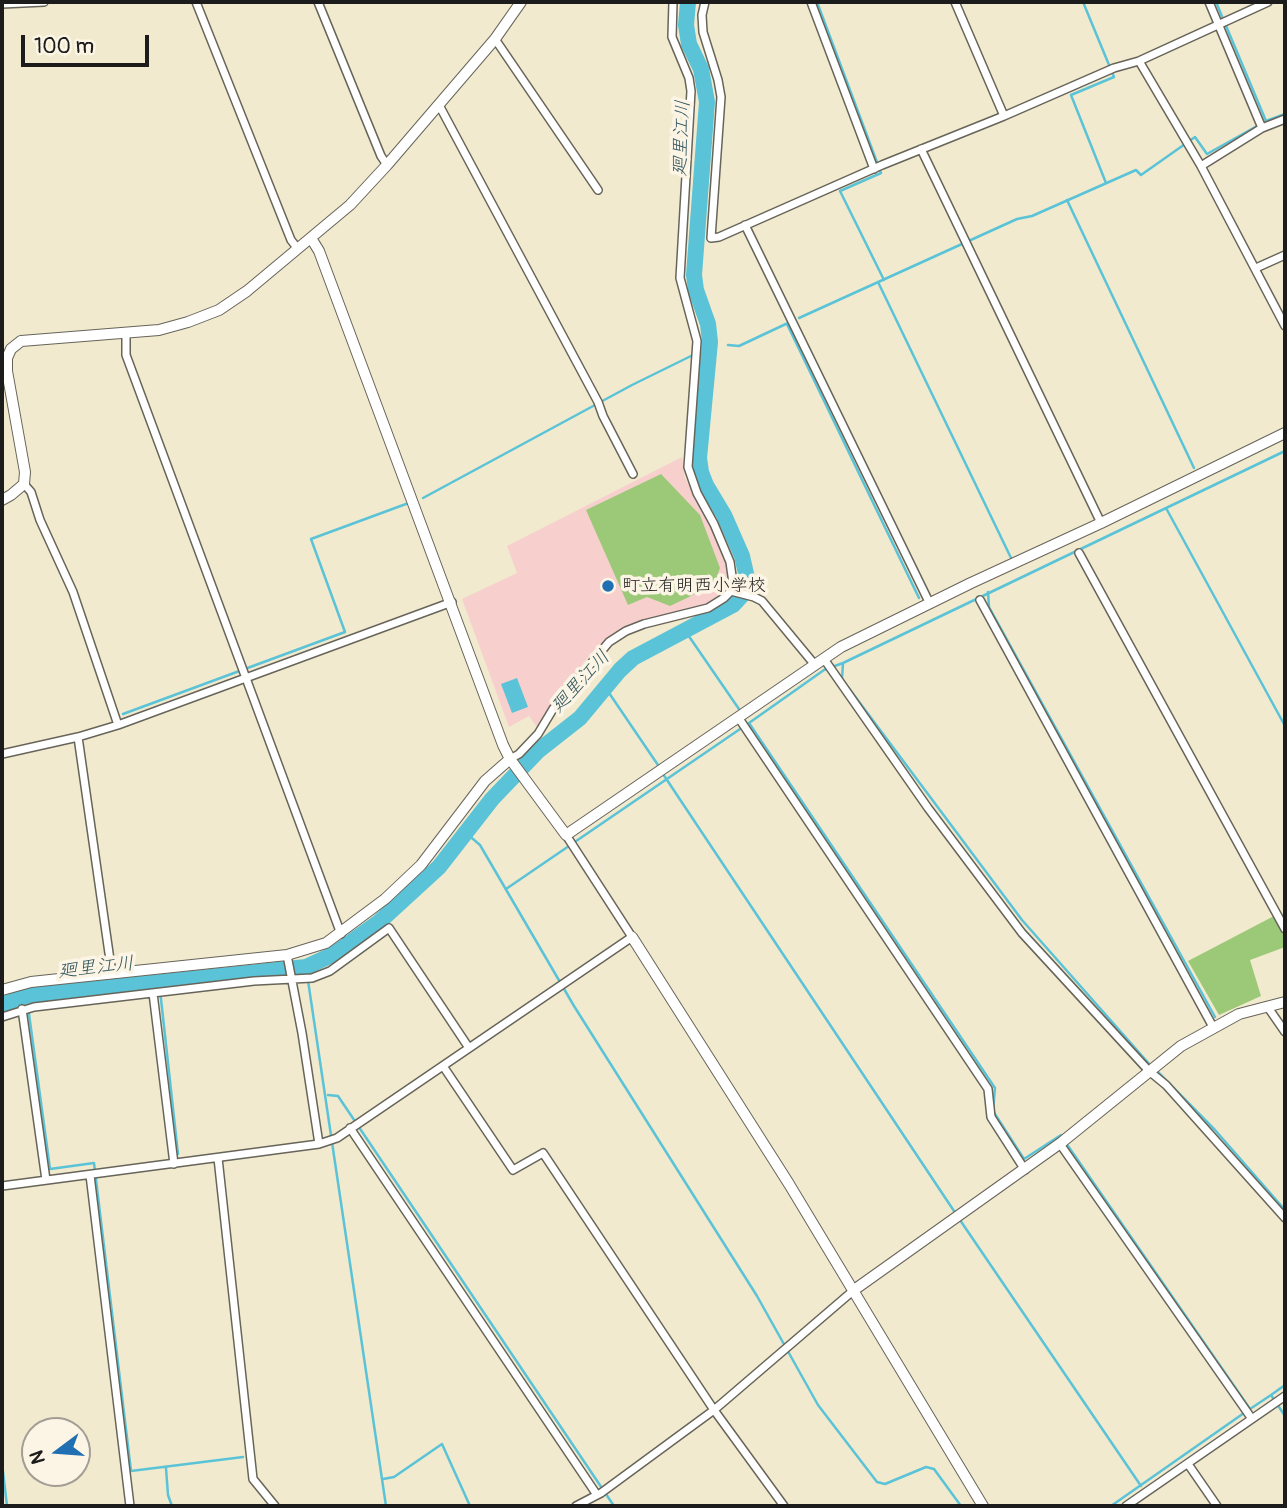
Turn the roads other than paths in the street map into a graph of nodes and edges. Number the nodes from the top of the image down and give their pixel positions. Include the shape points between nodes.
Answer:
1 (44, 2) edge
2 (196, 2) edge
3 (318, 2) edge
4 (521, 2) edge
5 (673, 2) edge
6 (705, 2) edge
7 (811, 2) edge
8 (956, 2) edge
9 (1209, 2) edge
10 (1268, 2) edge
11 (2, 4) edge
12 (1223, 22) junction
13 (495, 39) junction
14 (1139, 61) junction
15 (439, 105) junction
16 (1004, 116) junction
17 (1285, 119) edge
18 (1260, 125) junction
19 (922, 149) junction
20 (387, 164) junction
21 (1202, 166) junction
22 (877, 167) junction
23 (598, 190) dead end
24 (745, 225) junction
25 (312, 238) junction
26 (298, 249) junction
27 (1285, 255) edge
28 (1256, 268) junction
29 (1285, 326) edge
30 (126, 332) junction
31 (6, 348) edge
32 (1284, 437) edge
33 (633, 474) dead end
34 (24, 484) junction
35 (2, 500) edge
36 (1101, 523) junction
37 (1079, 553) dead end
38 (731, 591) junction
39 (980, 600) dead end
40 (452, 602) junction
41 (930, 604) junction
42 (825, 665) junction
43 (243, 673) junction
44 (742, 719) junction
45 (118, 725) junction
46 (78, 737) junction
47 (2, 754) edge
48 (512, 761) junction
49 (570, 841) junction
50 (1285, 929) edge
51 (341, 934) junction
52 (632, 937) junction
53 (288, 958) junction
54 (112, 974) junction
55 (291, 979) junction
56 (2, 990) edge
57 (158, 993) junction
58 (1285, 1002) edge
59 (1267, 1006) junction
60 (22, 1009) junction
61 (2, 1017) edge
62 (1213, 1027) junction
63 (1285, 1032) edge
64 (469, 1048) junction
65 (443, 1066) junction
66 (1152, 1069) junction
67 (354, 1125) junction
68 (1063, 1141) junction
69 (323, 1143) junction
70 (218, 1158) junction
71 (174, 1164) junction
72 (1025, 1170) junction
73 (94, 1174) junction
74 (46, 1180) junction
75 (2, 1186) edge
76 (1285, 1218) edge
77 (854, 1290) junction
78 (1285, 1396) edge
79 (714, 1410) junction
80 (1248, 1414) junction
81 (1188, 1464) junction
82 (601, 1493) junction
83 (130, 1506) edge
84 (275, 1506) edge
85 (576, 1506) edge
86 (784, 1506) edge
87 (983, 1506) edge
88 (1126, 1506) edge
89 (1217, 1506) edge

1 - 11 street
2 - 26 street
3 - 20 street
4 - 13 street
5 - 38 street via 672,37 691,91 680,278 695,326 688,467 730,562
6 - 24 street via 703,32 721,97 711,238
7 - 22 street
8 - 16 street
9 - 12 street
10 - 12 street
12 - 14 street
12 - 18 street
13 - 15 street
13 - 23 street
14 - 16 street
14 - 21 street
15 - 20 street
15 - 33 street
16 - 19 street
17 - 18 street
18 - 21 street
19 - 22 street
19 - 36 street
20 - 25 street
21 - 28 street
22 - 24 street
24 - 41 street
25 - 26 street
25 - 40 street
26 - 30 street via 219,310 159,330
27 - 28 street
28 - 29 street
30 - 31 street via 21,341
30 - 43 street via 126,355
31 - 34 street
32 - 36 street
34 - 35 street
34 - 45 street via 73,592
36 - 41 street
37 - 50 street
38 - 42 street via 762,601
38 - 48 street via 708,608 644,624 608,642
39 - 62 street
40 - 43 street
40 - 48 street
41 - 42 street via 841,648
42 - 44 street
42 - 66 street via 1022,933
43 - 45 street
43 - 51 street
44 - 49 street via 661,770
44 - 72 street via 988,1089 990,1117
45 - 46 street
46 - 47 street
46 - 54 street
48 - 49 street
48 - 51 street via 485,781 421,865
49 - 52 street
51 - 53 street
52 - 64 street
52 - 77 street
53 - 54 street
53 - 55 street
54 - 56 street via 31,982
55 - 57 street
55 - 64 street via 309,979 330,971 389,928
55 - 69 street
57 - 60 street
57 - 71 street
58 - 59 street
59 - 62 street
59 - 63 street
60 - 61 street
60 - 74 street
62 - 66 street
64 - 65 street
65 - 67 street
65 - 79 street via 513,1170 543,1153
66 - 68 street
66 - 76 street
67 - 69 street
67 - 82 street
68 - 72 street
68 - 80 street
69 - 70 street
70 - 71 street
70 - 84 street via 253,1479
71 - 73 street
72 - 77 street
73 - 74 street
73 - 83 street
74 - 75 street
77 - 79 street
77 - 87 street
78 - 80 street
79 - 82 street
79 - 86 street
80 - 81 street
81 - 88 street
81 - 89 street
82 - 85 street

